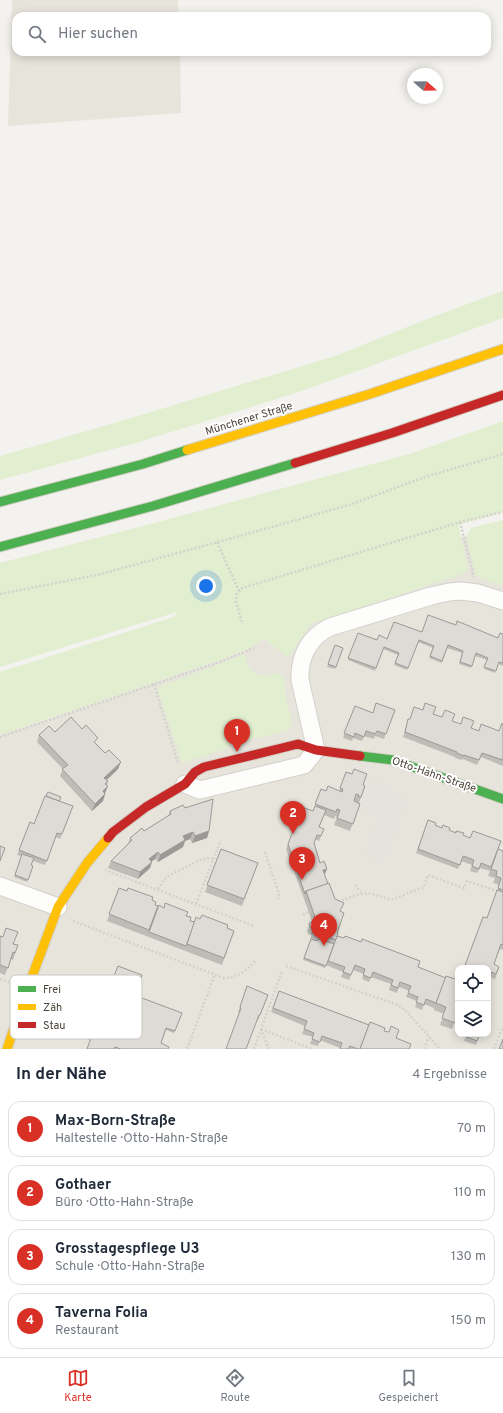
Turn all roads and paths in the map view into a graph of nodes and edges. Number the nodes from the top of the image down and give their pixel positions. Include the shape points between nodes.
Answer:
1 (503, 349) edge
2 (503, 395) edge
3 (503, 454) edge
4 (0, 502) edge
5 (503, 512) edge
6 (460, 522) junction
7 (217, 542) junction
8 (0, 547) edge
9 (239, 591) junction
10 (478, 593) junction
11 (0, 594) edge
12 (503, 602) edge
13 (242, 622) dead end
14 (254, 648) dead end
15 (154, 684) junction
16 (0, 737) edge
17 (316, 750) junction
18 (185, 784) junction
19 (503, 799) edge
20 (222, 840) dead end
21 (265, 852) dead end
22 (213, 859) junction
23 (87, 863) junction
24 (355, 885) dead end
25 (0, 886) edge
26 (158, 890) junction
27 (497, 891) edge
28 (361, 892) junction
29 (278, 899) dead end
30 (196, 904) junction
31 (332, 904) edge
32 (57, 911) junction
33 (309, 912) edge
34 (303, 915) dead end
35 (254, 926) dead end
36 (256, 960) dead end
37 (286, 966) dead end
38 (282, 971) dead end
39 (215, 974) junction
40 (34, 975) edge
41 (503, 1026) edge
42 (261, 1029) junction
43 (429, 1037) junction
44 (11, 1039) edge
45 (303, 1046) junction
46 (8, 1049) edge
47 (187, 1049) edge
48 (254, 1049) edge
49 (269, 1049) edge
50 (302, 1049) edge
51 (312, 1049) edge
52 (424, 1049) edge
53 (440, 1049) edge
54 (494, 1049) edge

1 - 4 main road, Münchener Straße via 370,394 143,464
2 - 8 main road via 385,435 160,503
3 - 7 path via 425,477 352,504
5 - 6 path
6 - 9 path
6 - 10 path
7 - 9 path
7 - 11 path via 97,575
9 - 13 path via 236,602
10 - 12 street
10 - 17 street via 461,591 431,596 330,627 315,638 304,652 299,671
14 - 15 path
15 - 16 path
15 - 18 path
17 - 18 street via 304,765 200,790
17 - 19 main road, Otto-Hahn-Straße via 393,760
18 - 23 main road via 146,807 113,832
20 - 22 path
21 - 29 path via 279,894
22 - 26 path via 200,860 166,877
22 - 30 path
23 - 26 path
23 - 32 main road
24 - 28 path
25 - 32 street
26 - 30 path
27 - 28 path via 467,880 464,888 428,875 424,887 390,900
28 - 31 path
30 - 35 path
32 - 39 path
32 - 40 main road
33 - 34 path
36 - 39 path via 245,972 231,978
37 - 43 path via 398,1006 405,1010
38 - 42 path
39 - 47 path
41 - 54 path
42 - 45 path
42 - 48 path
42 - 49 path
43 - 52 path
43 - 53 path
44 - 46 main road
45 - 50 path
45 - 51 path

